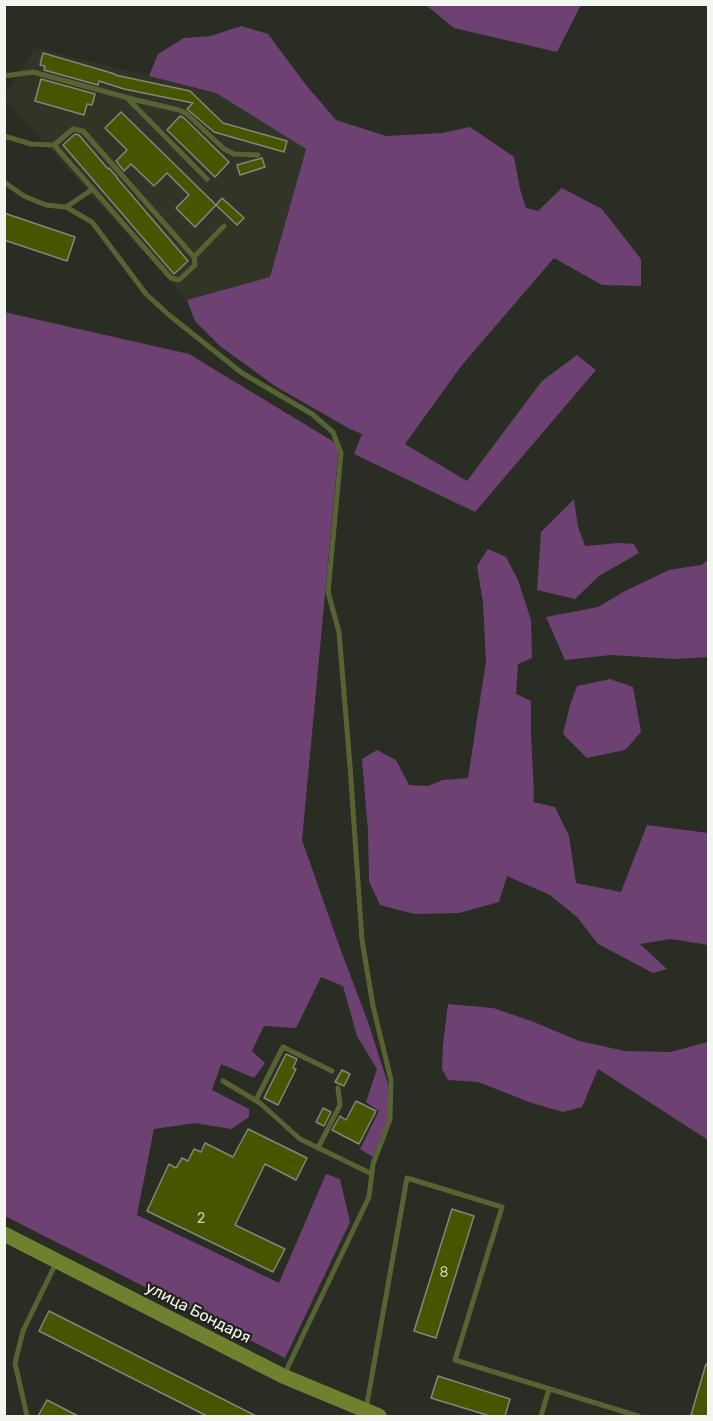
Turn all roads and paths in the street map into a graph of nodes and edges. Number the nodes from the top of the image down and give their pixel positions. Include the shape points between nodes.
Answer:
1 (4, 76) edge
2 (125, 97) junction
3 (4, 136) edge
4 (54, 145) junction
5 (258, 155) dead end
6 (207, 179) dead end
7 (4, 182) edge
8 (93, 189) junction
9 (66, 207) junction
10 (224, 226) dead end
11 (195, 257) junction
12 (332, 1071) dead end
13 (223, 1081) dead end
14 (338, 1088) dead end
15 (256, 1100) junction
16 (318, 1148) junction
17 (372, 1174) junction
18 (4, 1234) edge
19 (57, 1262) junction
20 (283, 1376) junction
21 (549, 1389) junction
22 (372, 1414) edge
23 (27, 1416) edge
24 (541, 1416) edge
25 (638, 1416) edge

1 - 2 lane via 33,72
2 - 5 lane via 179,110 224,149 234,154
2 - 6 lane
3 - 4 lane via 31,144
4 - 8 lane
4 - 11 lane via 73,129 83,131
7 - 9 lane via 46,205
8 - 9 lane
8 - 11 lane via 171,278 179,280 195,265
9 - 17 lane via 92,222 146,294 169,315 242,373 312,414 333,432 341,453 327,592 339,632 362,940 391,1080 390,1119
10 - 11 lane
12 - 15 lane via 283,1047
13 - 15 lane
14 - 16 lane via 340,1105
15 - 16 lane via 300,1139
16 - 17 lane
17 - 20 lane via 369,1197
18 - 19 main road, улица Бондаря
19 - 20 main road, улица Бондаря
19 - 23 lane via 23,1331 15,1363
20 - 22 main road, улица Бондаря
21 - 22 lane via 455,1360 502,1207 407,1178
21 - 24 lane
21 - 25 lane

